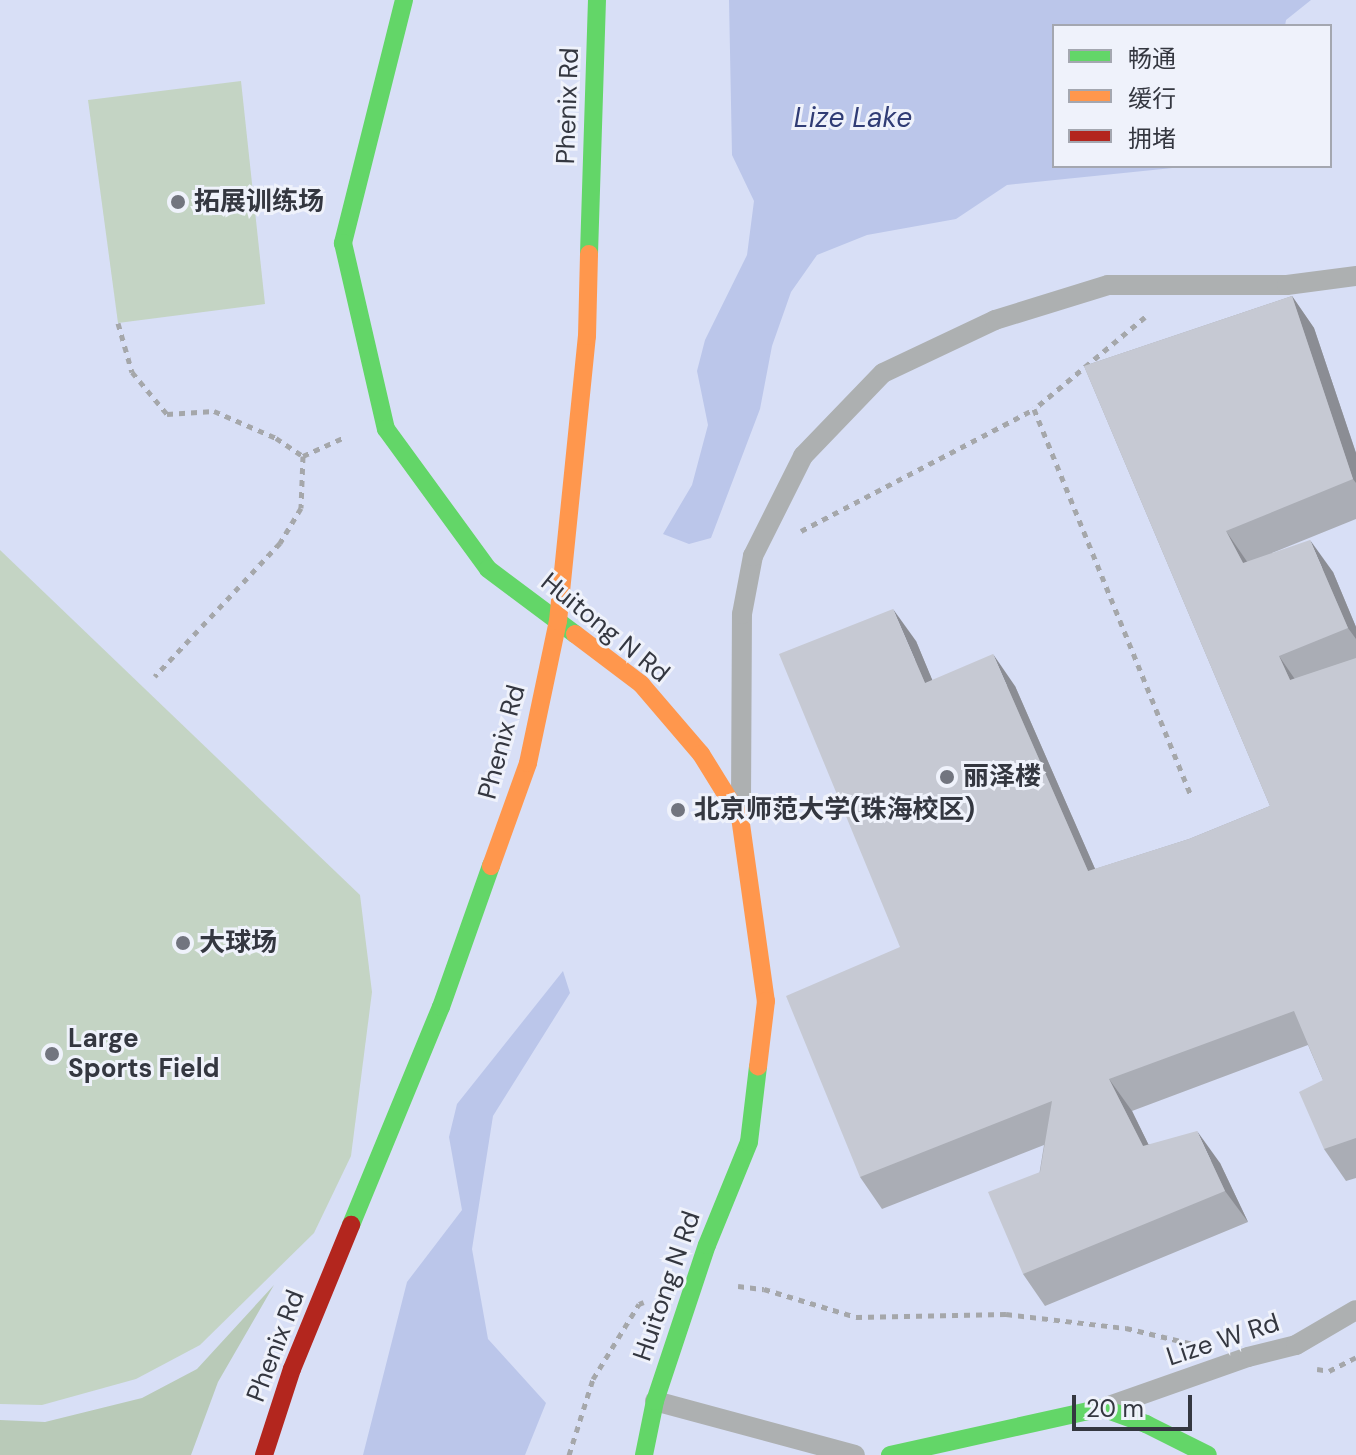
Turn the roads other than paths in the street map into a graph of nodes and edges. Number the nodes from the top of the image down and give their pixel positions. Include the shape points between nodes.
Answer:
1 (404, 0) edge
2 (597, 0) edge
3 (1356, 276) edge
4 (558, 621) junction
5 (740, 817) junction
6 (1356, 1310) edge
7 (655, 1401) junction
8 (1102, 1408) junction
9 (264, 1455) edge
10 (644, 1455) edge
11 (855, 1455) edge
12 (890, 1455) edge
13 (1208, 1455) edge

1 - 4 street, Huitong N Rd via 343,243 386,429 488,569
2 - 4 street, Phenix Rd via 587,336
3 - 5 lane via 1287,285 1108,285 995,320 883,373 803,456 753,556 742,614
4 - 5 street, Huitong N Rd via 641,684 701,754
4 - 9 street, Phenix Rd via 528,763 441,1007 292,1369
5 - 7 street, Huitong N Rd via 766,1001 749,1142 707,1245
6 - 8 lane, Lize W Rd via 1296,1345
7 - 10 street, Huitong N Rd
7 - 11 lane
8 - 12 street
8 - 13 street

